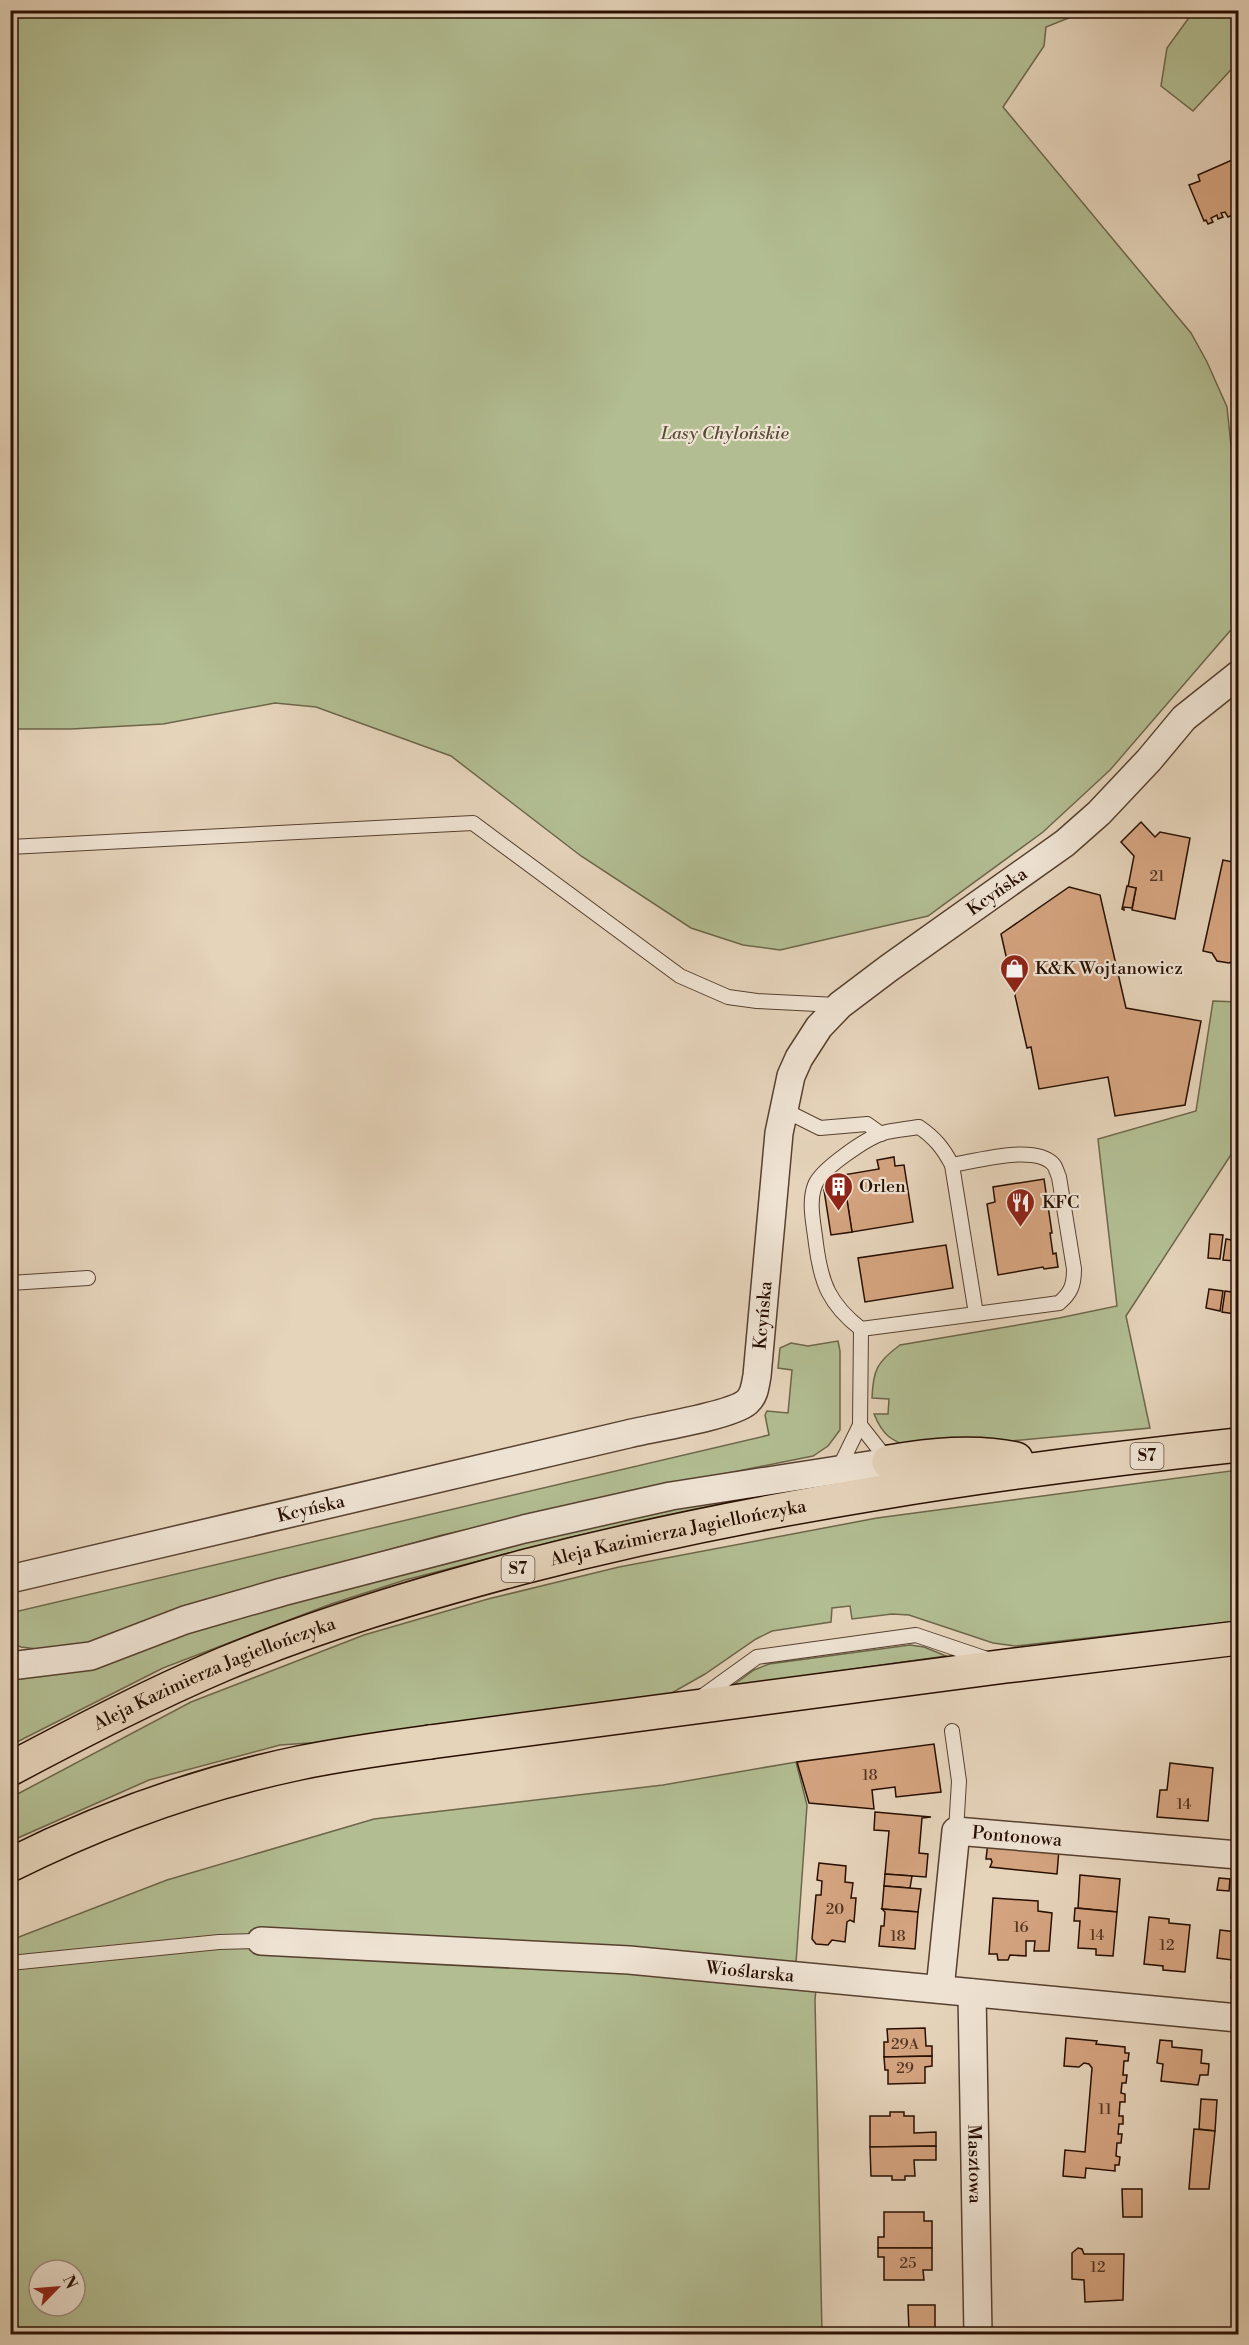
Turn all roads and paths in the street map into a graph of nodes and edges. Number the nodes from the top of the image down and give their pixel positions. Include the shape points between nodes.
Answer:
1 (1239, 675) edge
2 (10, 847) edge
3 (840, 1005) junction
4 (784, 1110) junction
5 (881, 1134) junction
6 (952, 1165) junction
7 (88, 1278) dead end
8 (10, 1283) edge
9 (976, 1314) junction
10 (861, 1329) junction
11 (860, 1425) junction
12 (1239, 1445) edge
13 (889, 1462) junction
14 (1056, 1467) junction
15 (838, 1470) junction
16 (10, 1580) edge
17 (1239, 1638) edge
18 (10, 1665) edge
19 (1006, 1666) junction
20 (684, 1709) junction
21 (952, 1731) dead end
22 (10, 1769) edge
23 (956, 1831) junction
24 (1239, 1855) edge
25 (10, 1865) edge
26 (261, 1941) joint
27 (10, 1963) edge
28 (940, 1989) junction
29 (972, 1993) junction
30 (1239, 2018) edge
31 (978, 2334) edge

1 - 3 street, Kcyńska via 1184,718 1099,813 1065,843
2 - 3 lane via 473,823 680,976 728,997
3 - 4 street, Kcyńska via 819,1027 799,1058
4 - 5 lane via 820,1128 867,1124
4 - 16 street, Kcyńska via 775,1171 758,1376 754,1394 746,1403 696,1419
5 - 6 lane via 919,1127 941,1146
5 - 10 lane via 824,1171 815,1184 812,1200 824,1287 849,1320
6 - 9 lane
6 - 9 lane via 1011,1155 1044,1158 1054,1164 1074,1269 1074,1282 1059,1303
7 - 8 lane
9 - 10 lane
10 - 11 lane
11 - 13 lane
11 - 15 lane
12 - 14 main road, Aleja Kazimierza Jagiellończyka / S7
13 - 14 main road via 926,1456 997,1455
13 - 15 street
14 - 22 main road, Aleja Kazimierza Jagiellończyka / S7 via 755,1514 563,1557 413,1597 226,1663 158,1693
15 - 18 street via 671,1496 516,1530 249,1601 185,1620 91,1656
17 - 19 main road
19 - 20 main road
19 - 20 lane via 916,1635 904,1636 758,1657
20 - 25 main road via 299,1763 139,1809
21 - 23 lane via 959,1781
23 - 24 street, Pontonowa
23 - 28 street, Pontonowa
26 - 27 lane
26 - 28 street, Wioślarska via 629,1960
28 - 29 street, Wioślarska
29 - 30 street, Wioślarska
29 - 31 street, Masztowa

